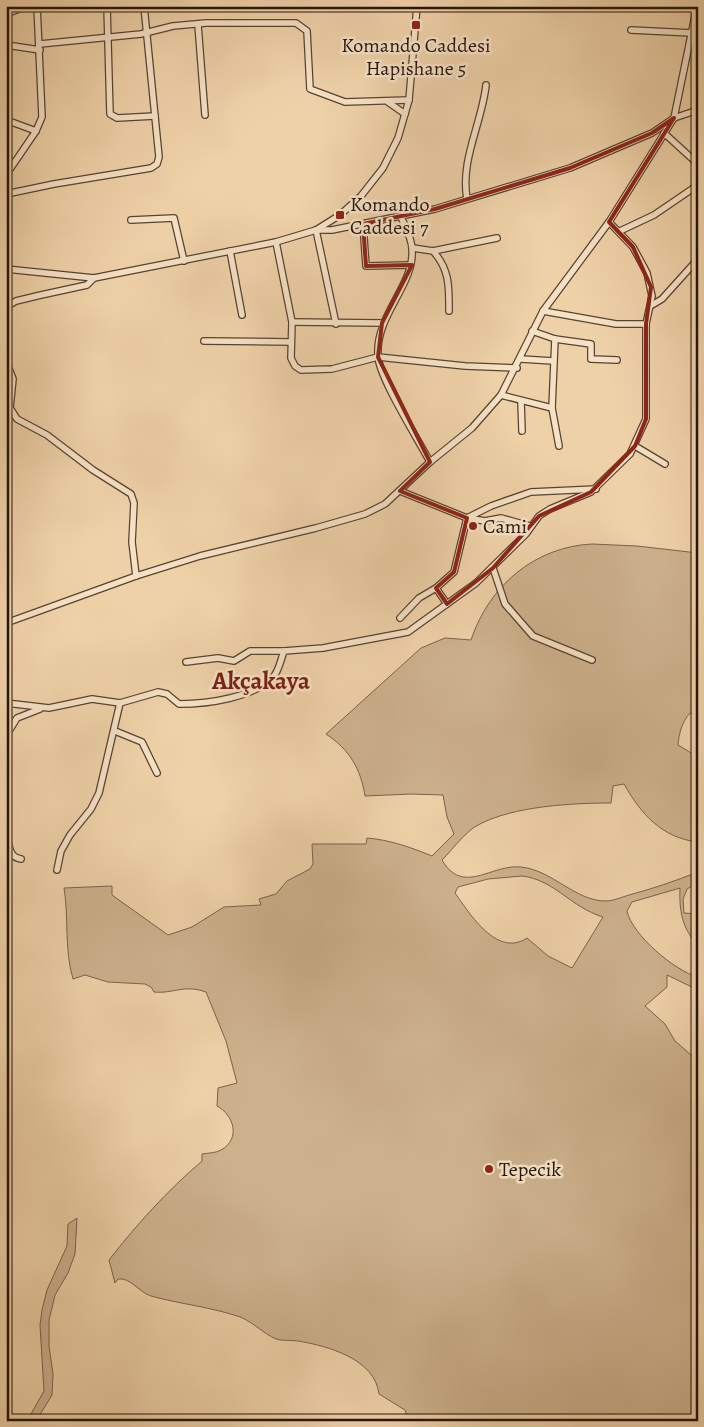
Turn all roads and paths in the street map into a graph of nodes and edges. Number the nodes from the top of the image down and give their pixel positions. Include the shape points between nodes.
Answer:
1 (28, 6) edge
2 (37, 6) edge
3 (107, 6) edge
4 (144, 6) edge
5 (418, 6) edge
6 (697, 6) edge
7 (6, 14) edge
8 (198, 25) junction
9 (631, 30) dead end
10 (146, 33) junction
11 (692, 33) junction
12 (109, 36) junction
13 (6, 45) edge
14 (40, 47) junction
15 (486, 84) dead end
16 (409, 100) junction
17 (386, 102) junction
18 (698, 110) edge
19 (405, 114) junction
20 (205, 115) dead end
21 (155, 116) junction
22 (674, 118) junction
23 (6, 120) edge
24 (36, 131) junction
25 (664, 133) junction
26 (698, 164) edge
27 (6, 175) edge
28 (698, 185) edge
29 (6, 194) edge
30 (467, 199) junction
31 (401, 217) junction
32 (131, 220) dead end
33 (609, 222) junction
34 (363, 224) junction
35 (316, 230) junction
36 (620, 231) junction
37 (497, 238) dead end
38 (276, 242) junction
39 (413, 248) junction
40 (230, 251) junction
41 (433, 252) junction
42 (698, 259) edge
43 (184, 261) junction
44 (410, 265) junction
45 (6, 269) edge
46 (94, 278) junction
47 (652, 305) junction
48 (6, 307) edge
49 (449, 311) dead end
50 (543, 311) junction
51 (242, 315) dead end
52 (292, 322) junction
53 (382, 323) junction
54 (336, 324) junction
55 (646, 324) junction
56 (532, 330) junction
57 (555, 339) junction
58 (204, 341) dead end
59 (291, 342) junction
60 (378, 356) junction
61 (521, 359) junction
62 (6, 360) edge
63 (618, 360) dead end
64 (553, 362) junction
65 (517, 368) junction
66 (501, 395) junction
67 (521, 401) junction
68 (552, 408) junction
69 (522, 431) dead end
70 (559, 446) dead end
71 (635, 446) junction
72 (430, 462) junction
73 (665, 464) dead end
74 (596, 489) junction
75 (400, 491) junction
76 (467, 518) junction
77 (530, 526) junction
78 (493, 568) junction
79 (136, 576) junction
80 (436, 588) junction
81 (447, 604) junction
82 (400, 618) dead end
83 (6, 623) edge
84 (284, 651) junction
85 (592, 660) dead end
86 (186, 662) dead end
87 (6, 703) edge
88 (120, 703) junction
89 (17, 705) junction
90 (42, 708) junction
91 (17, 718) junction
92 (115, 731) junction
93 (6, 736) edge
94 (6, 763) edge
95 (157, 774) dead end
96 (6, 780) edge
97 (6, 834) edge
98 (21, 860) dead end
99 (57, 870) dead end

1 - 7 street
2 - 14 street
3 - 12 street
4 - 10 street
5 - 16 street
6 - 11 street
8 - 10 street via 173,26
8 - 17 street via 301,24 307,31 310,89 345,102
8 - 20 street
9 - 11 street
10 - 12 street
10 - 21 street
11 - 22 street
12 - 14 street
12 - 21 street via 110,114 116,118
13 - 14 street
14 - 24 street via 42,117
15 - 30 street via 481,116 465,171
16 - 17 street
16 - 19 street
17 - 19 street
18 - 22 street
19 - 35 street via 398,138 383,168 361,196
21 - 29 street via 159,157 151,168
22 - 25 street
22 - 30 street via 652,133 570,168
23 - 24 street
24 - 27 street
25 - 26 street
25 - 33 street
28 - 36 street via 654,215
30 - 31 street
31 - 34 street
31 - 39 street
32 - 43 street via 174,218
33 - 36 street
33 - 50 street
34 - 35 street
34 - 44 street via 366,266
35 - 38 street
35 - 54 street
36 - 47 street via 647,273
37 - 41 street
38 - 40 street
38 - 52 street
39 - 41 street
39 - 44 street
40 - 43 street
40 - 51 street
41 - 49 street via 448,273
42 - 47 street via 662,299
43 - 46 street
44 - 53 street
45 - 46 street
46 - 48 street via 88,285 24,299
47 - 55 street
50 - 55 street via 616,324
50 - 56 street
52 - 54 street
52 - 59 street
53 - 54 street
53 - 60 street
55 - 71 street via 646,419
56 - 57 street
56 - 61 street
57 - 63 street via 591,344 591,359
57 - 64 street
58 - 59 street
59 - 60 street via 291,358 301,370 332,369
60 - 65 street
60 - 72 street via 384,376
61 - 64 street
61 - 65 street
62 - 79 street via 13,379 10,408 16,420 47,436 131,494 134,502 132,542
64 - 68 street
65 - 66 street
66 - 67 street
66 - 72 street via 472,428
67 - 68 street
67 - 69 street
68 - 70 street
71 - 73 street
71 - 74 street via 625,461
72 - 75 street
74 - 76 street via 531,492
74 - 77 street via 544,512
75 - 76 street
75 - 79 street via 385,504 365,514 200,556
76 - 77 street via 485,521 501,518
76 - 80 street via 454,572
77 - 78 street
78 - 81 street
78 - 85 street via 505,604 533,636
79 - 83 street
80 - 81 street
80 - 82 street via 419,598
81 - 84 street via 399,636
84 - 86 street via 250,650 234,661 218,658
84 - 88 street via 274,676 250,692 200,704 180,704 167,694 158,692
87 - 89 street
88 - 90 street via 92,699
88 - 92 street
89 - 90 street
89 - 91 street
90 - 91 street
91 - 93 street
92 - 95 street via 142,742
92 - 99 street via 99,793 91,809 70,835 61,852
94 - 96 street
97 - 98 street via 11,853

